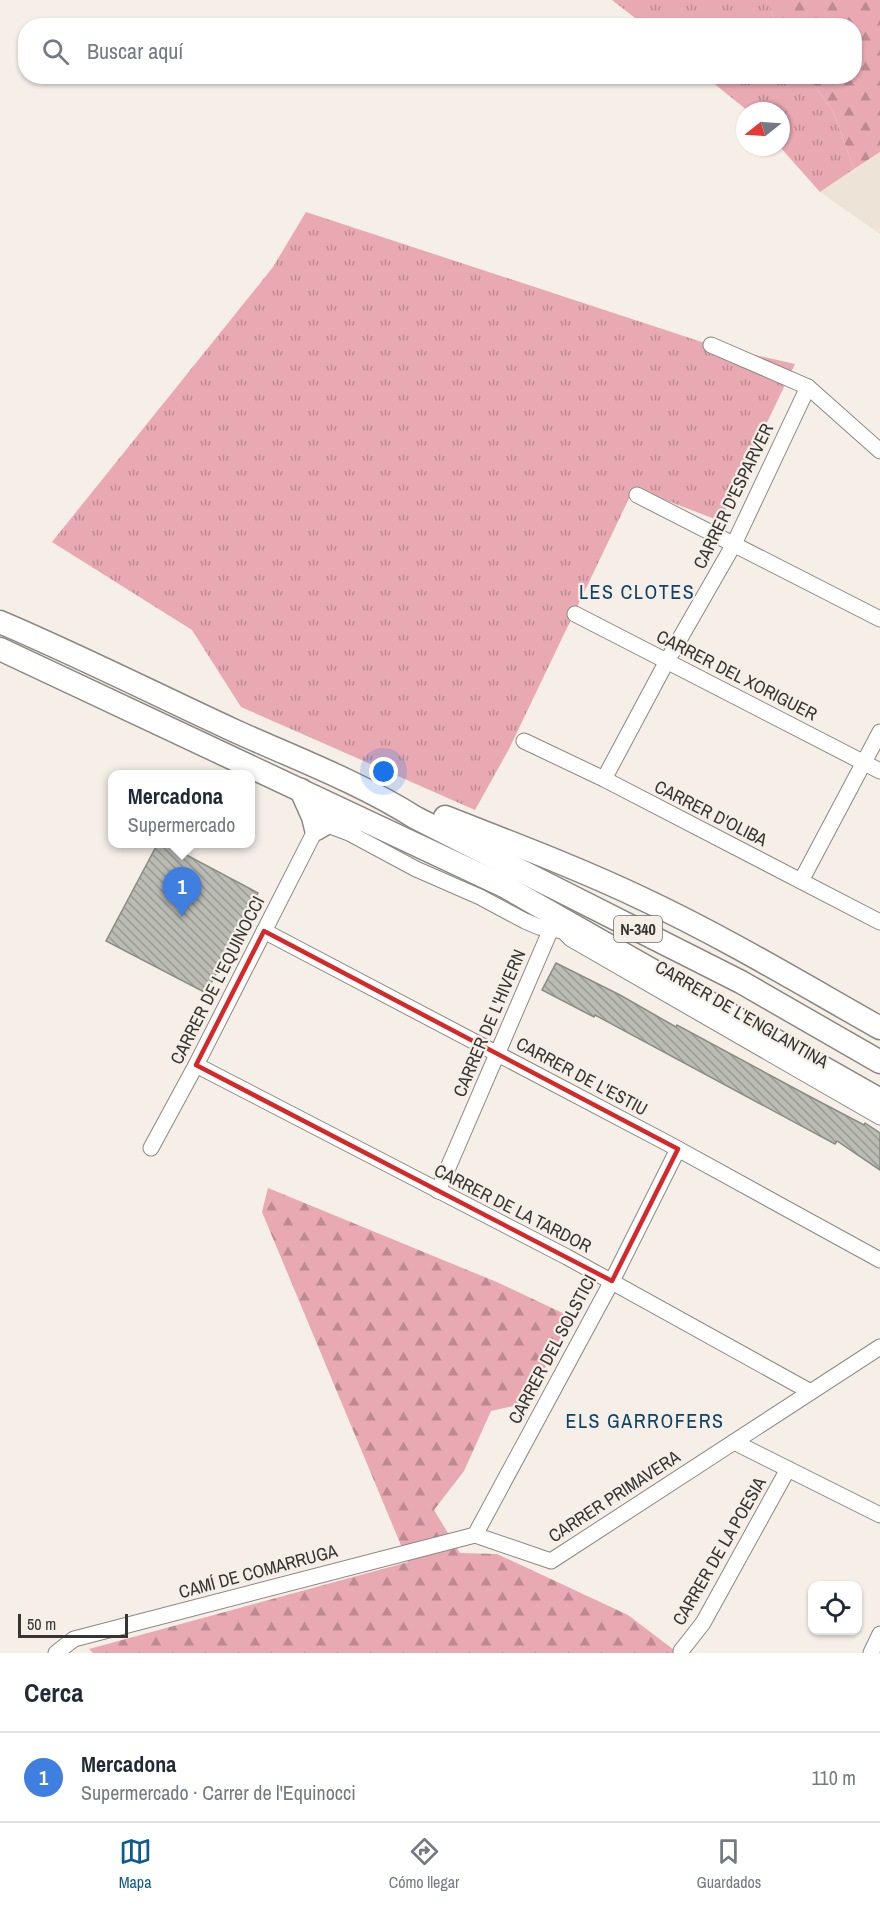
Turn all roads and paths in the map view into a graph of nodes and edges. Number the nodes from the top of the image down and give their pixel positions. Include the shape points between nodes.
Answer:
1 (711, 345) dead end
2 (808, 387) junction
3 (880, 451) edge
4 (637, 495) dead end
5 (734, 544) junction
6 (575, 614) dead end
7 (880, 619) edge
8 (0, 622) edge
9 (0, 649) edge
10 (667, 661) junction
11 (880, 732) edge
12 (524, 741) dead end
13 (864, 763) junction
14 (880, 771) edge
15 (604, 779) junction
16 (301, 790) junction
17 (392, 802) junction
18 (376, 825) junction
19 (321, 826) junction
20 (801, 881) junction
21 (504, 886) junction
22 (880, 922) edge
23 (551, 929) junction
24 (264, 931) junction
25 (880, 1028) edge
26 (497, 1053) junction
27 (880, 1062) edge
28 (196, 1065) junction
29 (880, 1100) edge
30 (880, 1117) edge
31 (150, 1148) dead end
32 (678, 1149) junction
33 (438, 1191) junction
34 (880, 1260) edge
35 (612, 1281) junction
36 (880, 1347) edge
37 (809, 1391) junction
38 (734, 1442) junction
39 (788, 1469) junction
40 (880, 1515) edge
41 (475, 1535) junction
42 (880, 1634) edge
43 (681, 1651) dead end
44 (56, 1653) edge
45 (871, 1653) edge

1 - 2 street
2 - 3 street
2 - 5 street, CARRER D'ESPARVER
4 - 5 street
5 - 7 street
5 - 10 street, CARRER D'ESPARVER
6 - 10 street, CARRER DEL XORIGUER
8 - 17 main road, N-340
9 - 16 main road
10 - 13 street, CARRER DEL XORIGUER
10 - 15 street, CARRER D'ESPARVER
11 - 13 street
12 - 15 street, CARRER D'OLIBA
13 - 14 street, CARRER DEL XORIGUER
13 - 20 street
15 - 20 street, CARRER D'OLIBA
16 - 18 main road
16 - 19 main road
17 - 25 main road via 459,823 644,899
17 - 27 main road, N-340 via 416,818 741,982
18 - 19 main road via 335,818
18 - 21 main road
19 - 23 street, CARRER DE L'ENGLANTINA via 349,833 525,921
19 - 24 street, CARRER DE L'EQUINOCCI
20 - 22 street, CARRER D'OLIBA
21 - 23 street via 511,897
21 - 29 main road
23 - 26 street, CARRER DE L'HIVERN
23 - 30 street, CARRER DE L'ENGLANTINA via 563,931
24 - 26 street, CARRER DE L'ESTIU
24 - 28 street, CARRER DE L'EQUINOCCI
26 - 32 street, CARRER DE L'ESTIU
26 - 33 street, CARRER DE L'HIVERN
28 - 31 street, CARRER DE L'EQUINOCCI
28 - 33 street, CARRER DE LA TARDOR
32 - 34 street, CARRER DE L'ESTIU
32 - 35 street, CARRER DEL SOLSTICI
33 - 35 street, CARRER DE LA TARDOR
35 - 37 street, CARRER DE LA TARDOR
35 - 41 street, CARRER DEL SOLSTICI
36 - 37 street, CARRER PRIMAVERA
37 - 38 street, CARRER PRIMAVERA
38 - 39 street
38 - 41 street, CARRER PRIMAVERA via 551,1561
39 - 40 street
39 - 43 street, CARRER DE LA POESIA via 703,1623
41 - 44 street, CAMÍ DE COMARRUGA via 74,1639
42 - 45 street

